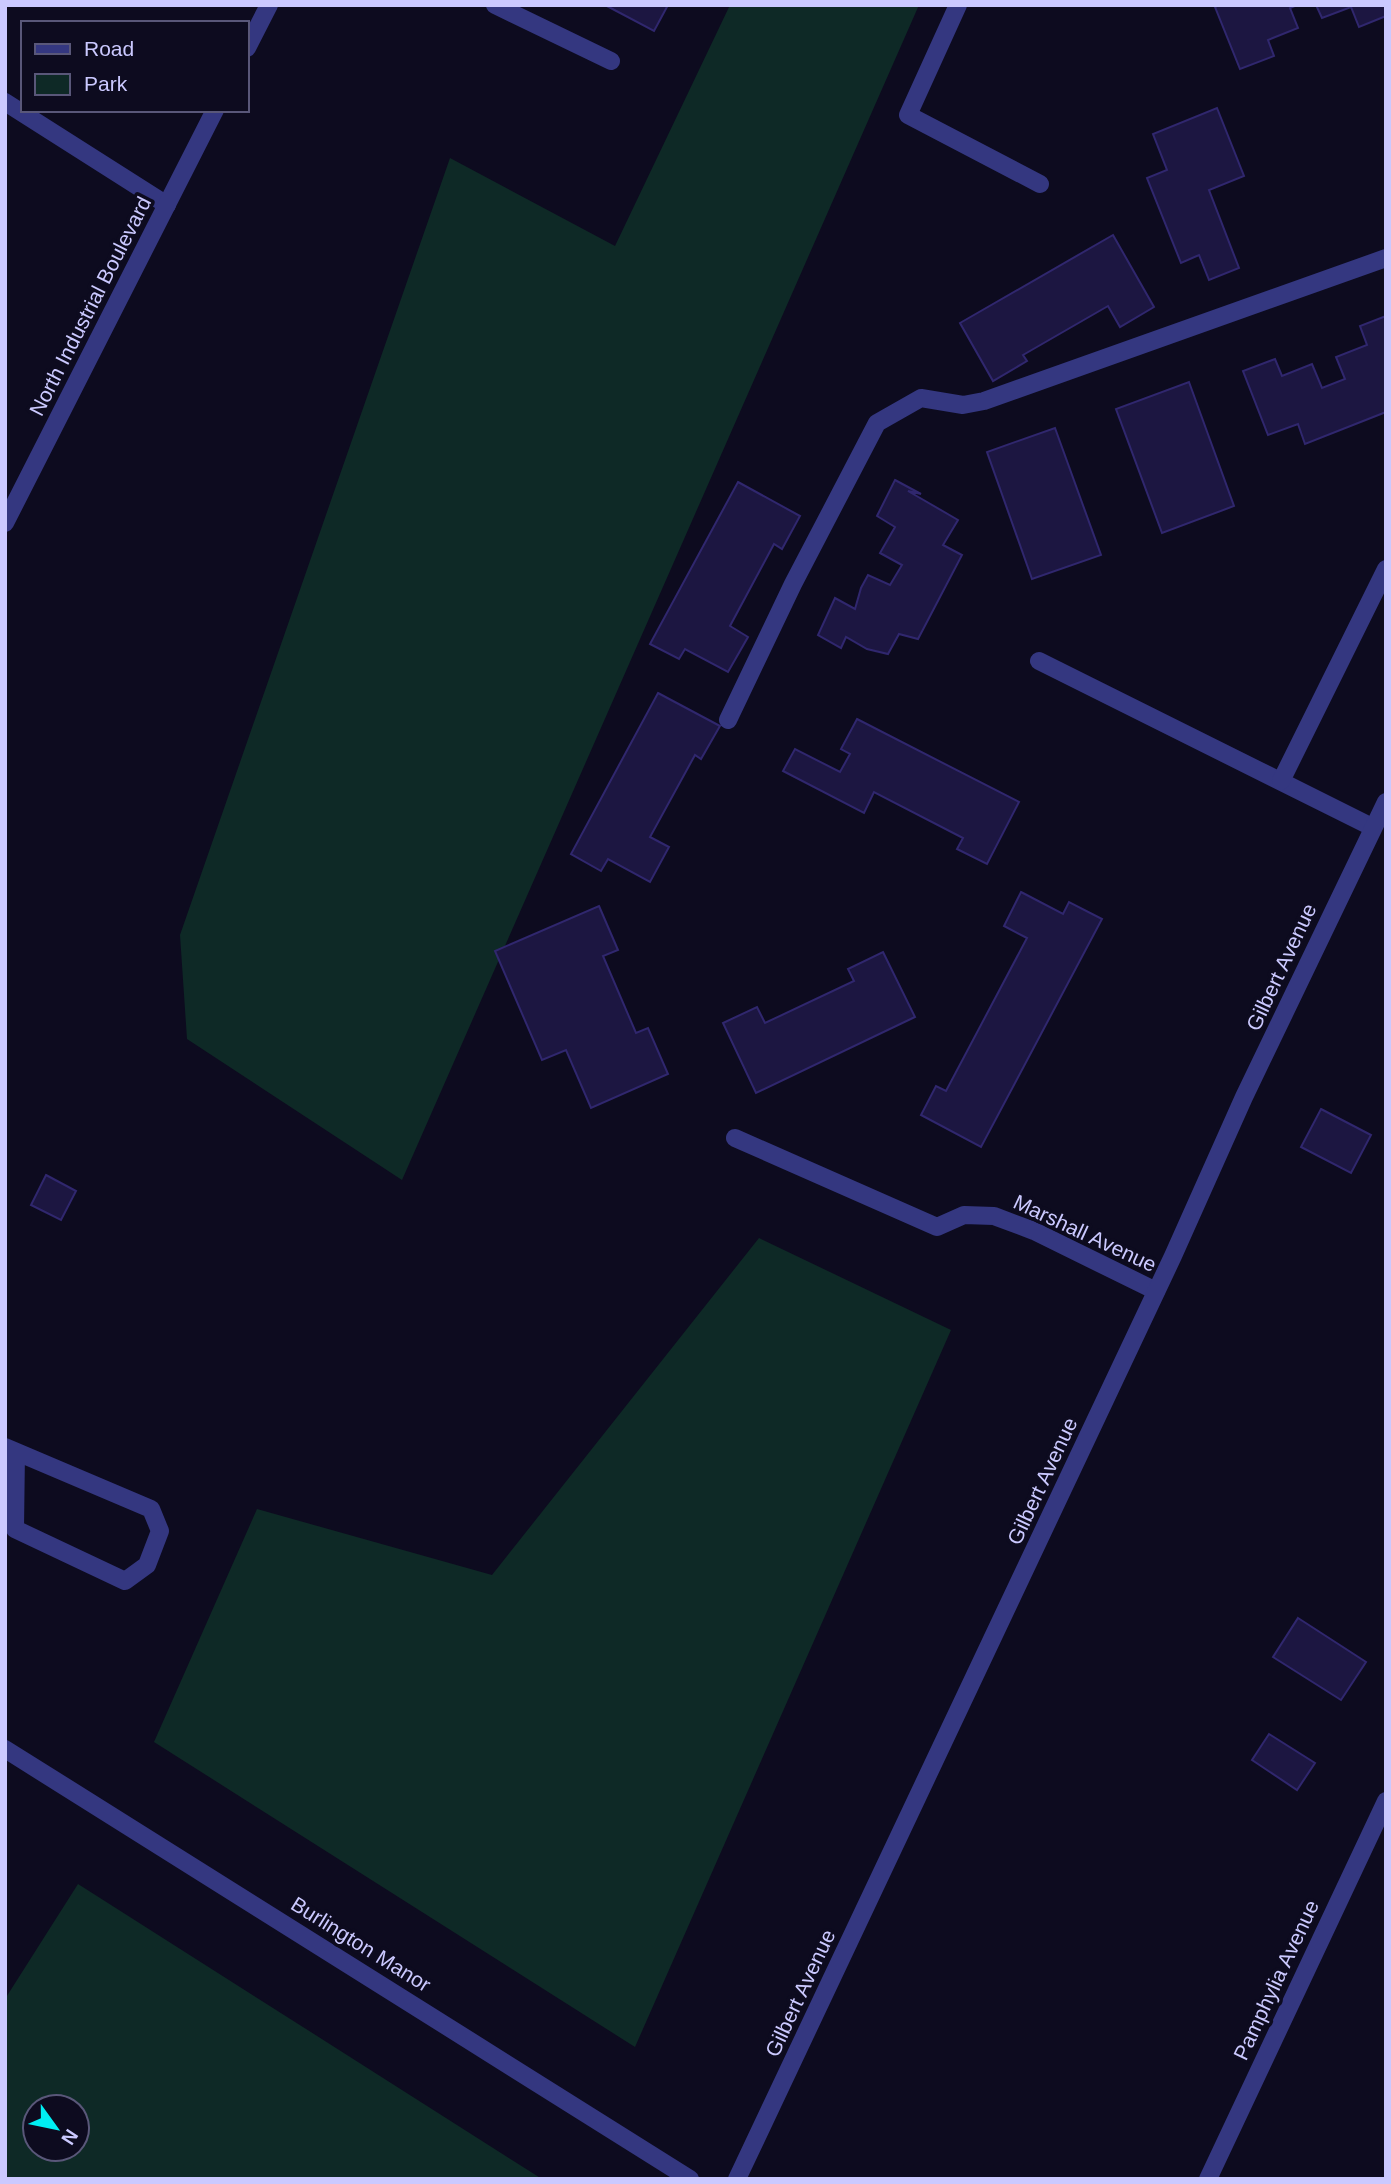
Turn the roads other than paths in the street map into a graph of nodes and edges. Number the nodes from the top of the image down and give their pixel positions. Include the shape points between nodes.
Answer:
1 (269, 5) edge
2 (495, 5) edge
3 (958, 5) edge
4 (248, 46) edge
5 (611, 61) dead end
6 (5, 102) edge
7 (214, 112) edge
8 (1040, 184) dead end
9 (167, 205) junction
10 (1386, 258) edge
11 (5, 523) edge
12 (1386, 569) edge
13 (1039, 661) dead end
14 (728, 720) dead end
15 (1281, 781) junction
16 (1386, 802) edge
17 (1372, 827) junction
18 (735, 1138) dead end
19 (1156, 1291) junction
20 (10, 1450) edge
21 (5, 1749) edge
22 (1386, 1801) edge
23 (690, 2179) edge
24 (737, 2179) edge
25 (1208, 2179) edge

1 - 4 street
2 - 5 street
3 - 8 street via 908,116
6 - 9 street
7 - 9 street, North Industrial Boulevard
9 - 11 street, North Industrial Boulevard
10 - 14 street via 984,401 963,405 921,398 877,423
12 - 15 street
13 - 15 street
15 - 17 street
16 - 17 street, Gilbert Avenue
17 - 19 street, Gilbert Avenue
18 - 19 street, Marshall Avenue via 937,1227 964,1215 994,1216
19 - 24 street, Gilbert Avenue
20 - 20 street via 151,1510 160,1531 147,1565 125,1581 15,1529
21 - 23 street, Burlington Manor
22 - 25 street, Pamphylia Avenue

